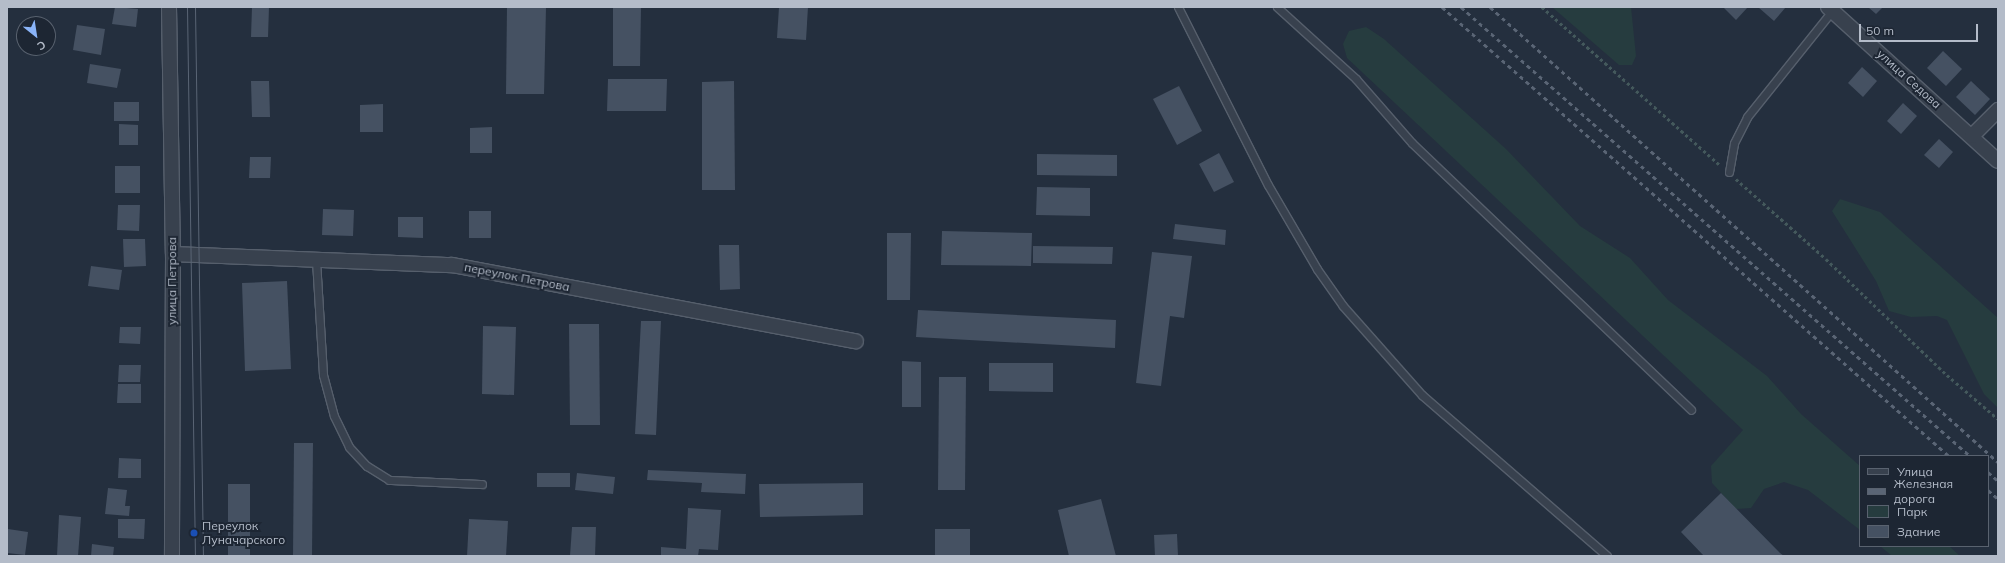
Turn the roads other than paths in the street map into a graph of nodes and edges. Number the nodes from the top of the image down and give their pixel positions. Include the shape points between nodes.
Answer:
1 (169, 7) edge
2 (1178, 7) edge
3 (1276, 7) edge
4 (1830, 9) edge
5 (1998, 110) edge
6 (1972, 136) junction
7 (1998, 161) edge
8 (1729, 172) road end
9 (172, 254) junction
10 (316, 260) junction
11 (856, 341) dead end
12 (1691, 410) dead end
13 (482, 484) dead end
14 (172, 556) edge
15 (1607, 556) edge

1 - 9 street, улица Петрова
2 - 15 lane via 1268,185 1317,269 1343,306 1422,395
3 - 12 lane via 1356,79 1412,143
4 - 6 street, улица Седова
4 - 8 lane via 1747,117 1734,143
5 - 6 street
6 - 7 street, улица Седова
9 - 10 street, переулок Петрова
9 - 14 street, улица Петрова
10 - 11 street, переулок Петрова via 452,265
10 - 13 lane via 323,375 334,416 349,447 367,466 389,480

